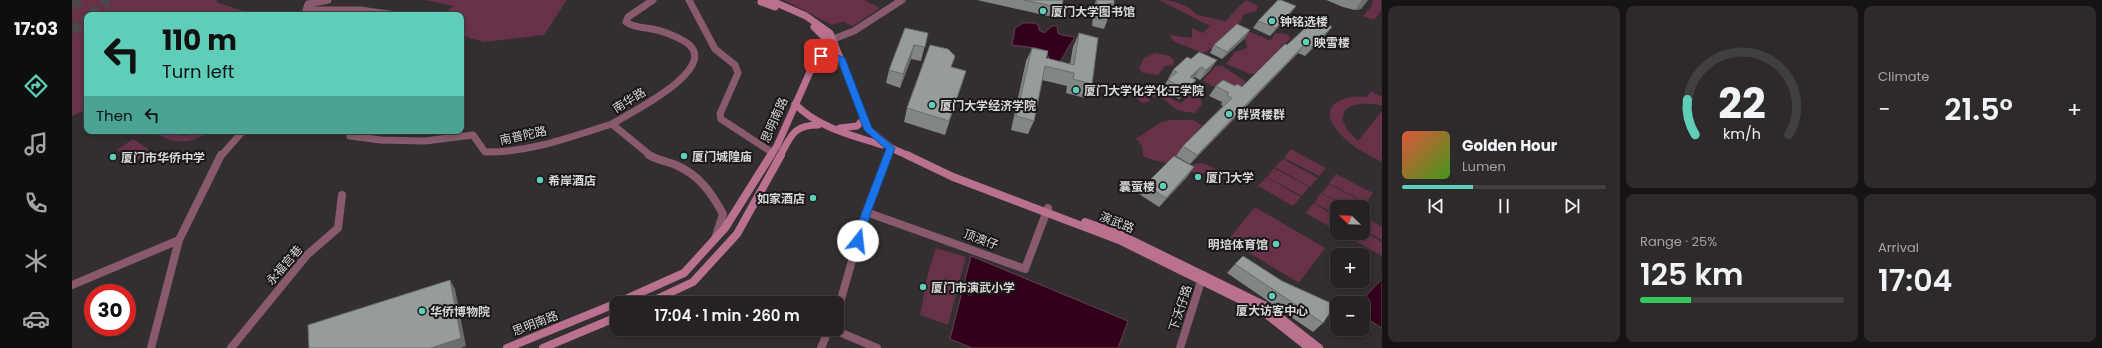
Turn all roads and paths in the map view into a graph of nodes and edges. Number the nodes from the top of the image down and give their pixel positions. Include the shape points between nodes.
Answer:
1 (328, 0) edge
2 (653, 0) edge
3 (689, 0) edge
4 (770, 0) edge
5 (902, 0) edge
6 (761, 2) dead end
7 (312, 12) edge
8 (312, 12) edge
9 (374, 12) edge
10 (834, 39) junction
11 (823, 43) junction
12 (816, 58) junction
13 (842, 60) junction
14 (796, 104) junction
15 (864, 119) junction
16 (612, 124) junction
17 (828, 126) junction
18 (240, 134) edge
19 (350, 136) dead end
20 (891, 148) junction
21 (773, 153) junction
22 (342, 194) dead end
23 (1047, 210) junction
24 (866, 212) junction
25 (715, 239) junction
26 (179, 240) junction
27 (1202, 278) junction
28 (72, 285) edge
29 (633, 296) edge
30 (663, 296) edge
31 (842, 296) edge
32 (610, 306) edge
33 (610, 320) edge
34 (844, 334) edge
35 (827, 336) edge
36 (151, 348) edge
37 (231, 348) edge
38 (507, 348) edge
39 (543, 348) edge
40 (821, 348) edge
41 (877, 348) edge
42 (1180, 348) edge
43 (1309, 348) edge
44 (1319, 348) edge

1 - 7 street via 308,4 306,10
2 - 16 street, 南华路 via 626,22 688,43 693,49 693,67 675,84
3 - 21 street via 715,48 735,65 738,73 720,114 721,119
4 - 10 main road via 829,31
5 - 10 street via 854,31
6 - 11 main road via 816,28 825,38
8 - 9 street via 336,9
10 - 11 street
10 - 13 main road
11 - 12 main road, 思明南路
12 - 13 main road via 828,55
12 - 14 main road, 思明南路
13 - 15 main road
14 - 17 main road, 演武路 via 807,117
14 - 21 main road, 思明南路
15 - 17 main road via 862,123 853,127
15 - 20 main road via 869,130
16 - 19 street, 南普陀路 via 502,154 485,152 473,136 425,142
16 - 25 street, 南华路 via 638,148 698,177 712,193 723,214
17 - 20 main road, 演武路
17 - 30 main road, 思明南路 via 805,124 794,131 737,234 693,282
18 - 26 street via 223,152
20 - 23 main road, 演武路 via 953,177
20 - 24 street
21 - 25 main road, 思明南路 via 725,228
22 - 37 street, 永福宫巷 via 338,228 307,255
23 - 24 street, 顶澳仔 via 1025,269
23 - 27 main road, 演武路
24 - 31 street
25 - 29 main road, 思明南路 via 684,273
26 - 28 street
26 - 36 street
27 - 42 street, 下沃仔路
27 - 43 main road, 演武路 via 1261,310
27 - 44 main road, 演武路 via 1264,305
32 - 38 main road, 思明南路
33 - 39 main road
34 - 41 street
35 - 40 street

